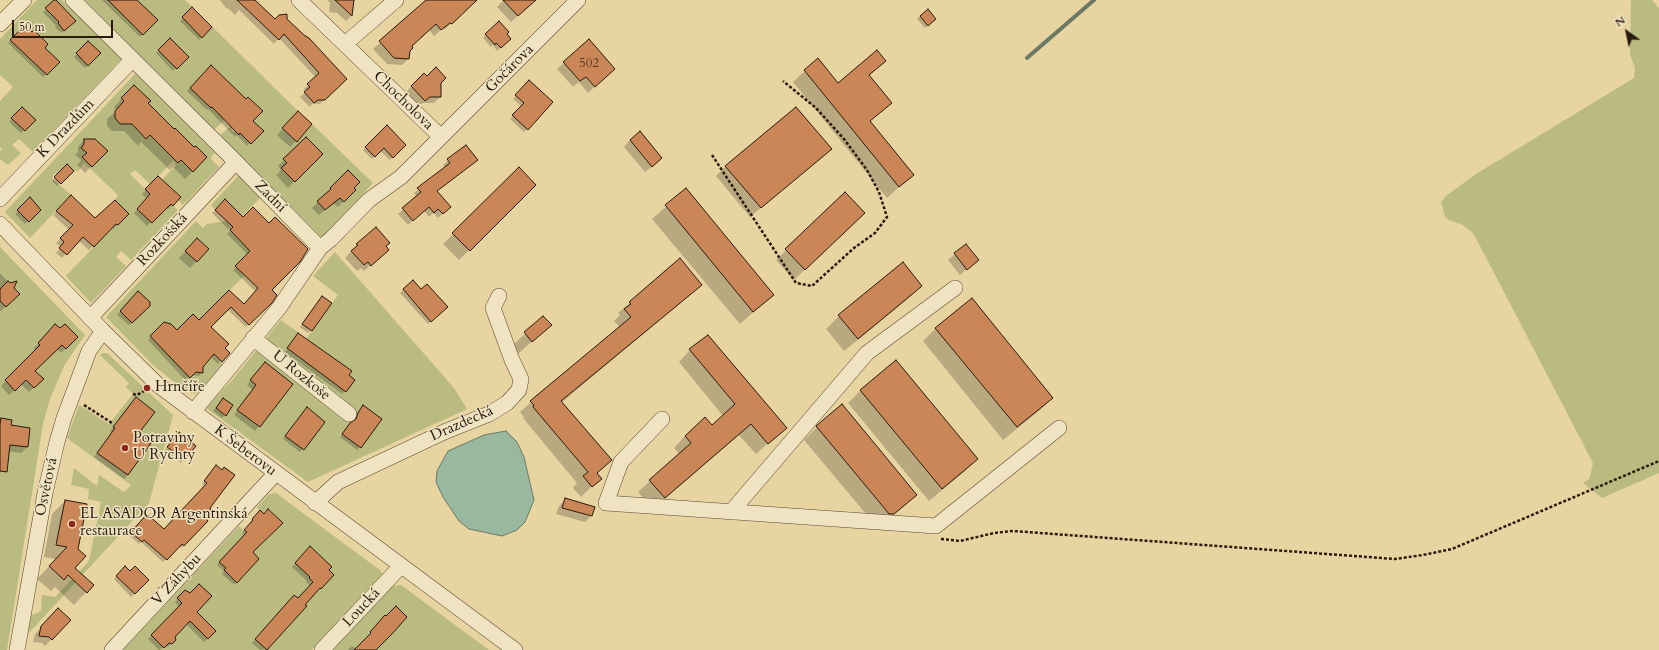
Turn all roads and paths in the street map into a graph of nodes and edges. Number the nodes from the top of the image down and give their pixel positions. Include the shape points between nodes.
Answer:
1 (24, 0) edge
2 (73, 0) edge
3 (299, 0) edge
4 (396, 0) edge
5 (578, 0) edge
6 (0, 24) edge
7 (345, 44) junction
8 (132, 60) junction
9 (784, 81) dead end
10 (441, 138) junction
11 (712, 155) dead end
12 (236, 162) junction
13 (0, 198) edge
14 (0, 224) edge
15 (320, 248) junction
16 (955, 288) dead end
17 (499, 296) dead end
18 (90, 318) junction
19 (102, 331) junction
20 (253, 338) junction
21 (147, 390) dead end
22 (133, 394) dead end
23 (78, 402) dead end
24 (193, 412) junction
25 (349, 414) dead end
26 (662, 419) dead end
27 (112, 423) dead end
28 (1059, 428) dead end
29 (1659, 461) edge
30 (275, 474) junction
31 (315, 503) junction
32 (731, 512) junction
33 (937, 539) dead end
34 (401, 566) junction
35 (17, 650) edge
36 (112, 650) edge
37 (322, 650) edge
38 (515, 650) edge

1 - 6 street
2 - 8 street, Zadní
3 - 7 street, Chocholova
4 - 7 street
5 - 10 street, Gočárova
7 - 10 street, Chocholova
8 - 12 street, Zadní
8 - 13 street, K Drazdům
9 - 11 path via 816,108 867,170 879,192 887,217 875,232 812,286 796,283
10 - 15 street, Chocholova via 401,177 369,200
12 - 15 street, Zadní
12 - 18 street, Rozkošská
14 - 18 street, K Šeberovu
15 - 20 street via 279,308
16 - 32 street via 867,353
17 - 31 street, Drazdecká via 493,308 512,360 522,379 519,390 507,403 489,414 444,432 338,482
18 - 19 street, K Šeberovu
19 - 24 street, K Šeberovu via 158,385
19 - 35 street, Osvětová via 89,351 57,442
20 - 24 street
20 - 25 street, U Rozkoše
21 - 22 path via 137,395
23 - 27 path
24 - 30 street, K Šeberovu
26 - 32 street via 621,462 606,503
28 - 32 street via 936,526
29 - 33 path via 1452,549 1394,559 1013,531 960,541
30 - 31 street, K Šeberovu
30 - 36 street, V Záhybu
31 - 34 street, K Šeberovu
34 - 37 street, Loucká
34 - 38 street, K Šeberovu

